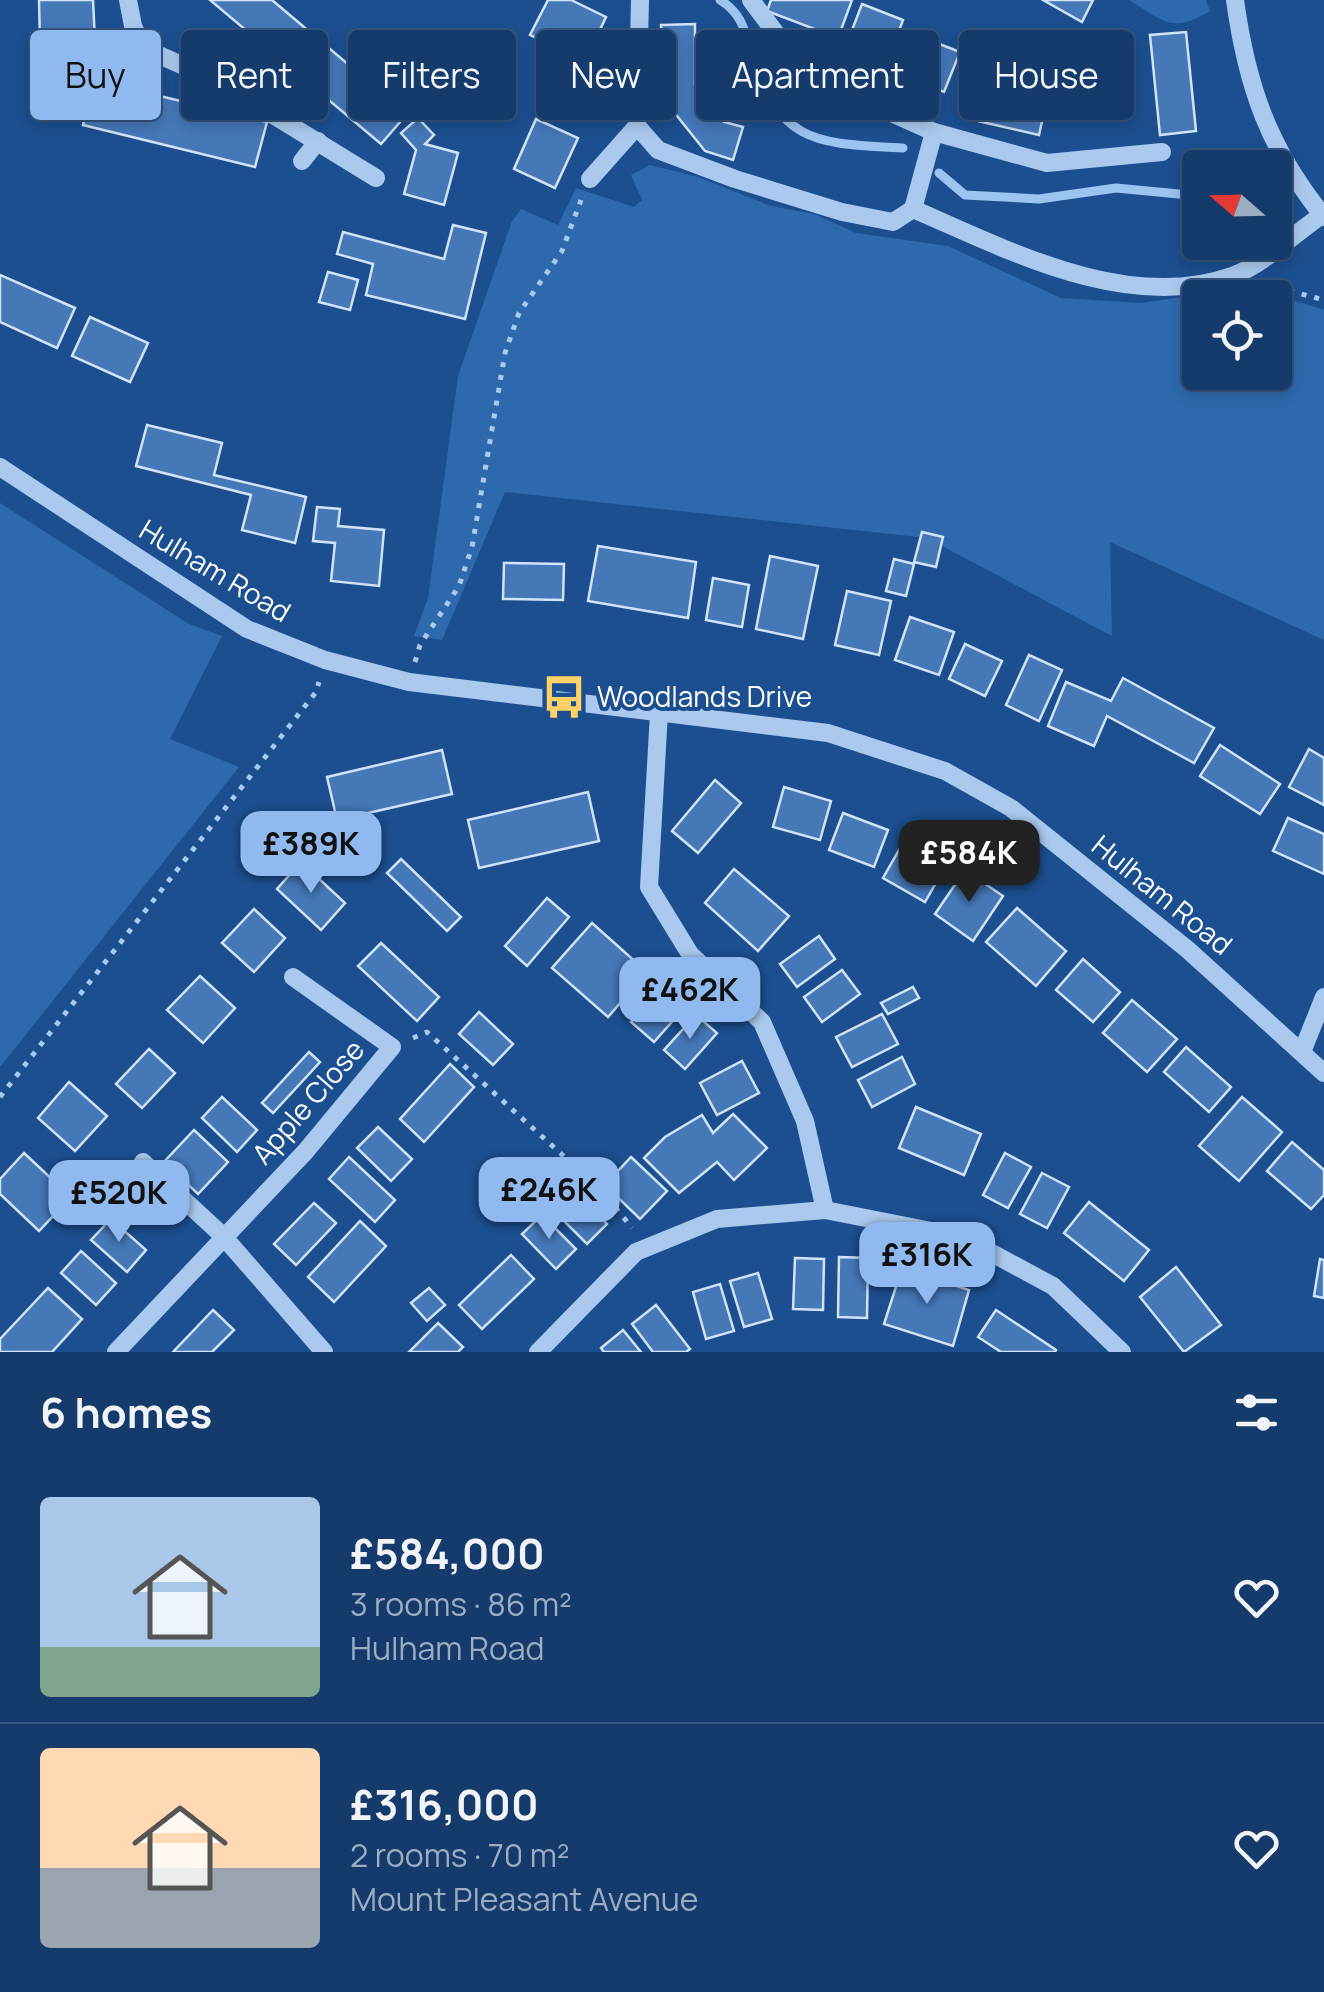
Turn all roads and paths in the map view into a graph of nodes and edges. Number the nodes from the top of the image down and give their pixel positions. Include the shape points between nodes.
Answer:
1 (128, 0) edge
2 (640, 0) edge
3 (751, 0) edge
4 (1235, 0) edge
5 (636, 126) junction
6 (934, 132) junction
7 (318, 142) junction
8 (1276, 150) edge
9 (1162, 152) joint
10 (1182, 160) edge
11 (302, 161) dead end
12 (1292, 174) edge
13 (376, 178) dead end
14 (590, 179) joint
15 (914, 209) junction
16 (1323, 216) edge
17 (1234, 276) junction
18 (1324, 300) edge
19 (0, 468) edge
20 (325, 660) junction
21 (409, 682) junction
22 (659, 713) junction
23 (293, 977) dead end
24 (1324, 997) edge
25 (392, 1047) junction
26 (1302, 1052) junction
27 (1324, 1073) edge
28 (0, 1097) edge
29 (143, 1162) dead end
30 (825, 1210) junction
31 (222, 1236) junction
32 (648, 1248) junction
33 (116, 1352) edge
34 (324, 1352) edge
35 (538, 1352) edge
36 (1122, 1352) edge

1 - 7 street via 144,48 218,81
2 - 5 street
3 - 6 street via 790,51 833,86
4 - 8 street via 1247,75
5 - 14 street
5 - 15 street via 658,150 842,212 894,222
6 - 9 street via 1046,164
6 - 15 street
7 - 11 street
7 - 13 street
9 - 10 path
12 - 16 street
14 - 21 path via 562,251 519,313 506,352 472,547 459,586 420,645
15 - 17 street via 1038,263 1128,284 1178,286
16 - 17 street
17 - 18 path
19 - 20 street, Hulham Road via 247,629
20 - 21 street, Hulham Road
20 - 28 path via 316,692
21 - 22 street, Hulham Road
22 - 26 street, Hulham Road via 828,733 945,772 1010,808 1187,949
22 - 30 street via 650,887 690,954 762,1022 806,1121
23 - 25 street, Apple Close
24 - 26 street
25 - 31 street, Apple Close via 305,1152
25 - 32 path via 427,1032 602,1191
26 - 27 street, Hulham Road
29 - 31 street
30 - 32 street via 717,1220
30 - 36 street via 962,1237 1053,1286
31 - 33 street, Apple Close
31 - 34 street
32 - 35 street via 636,1252

